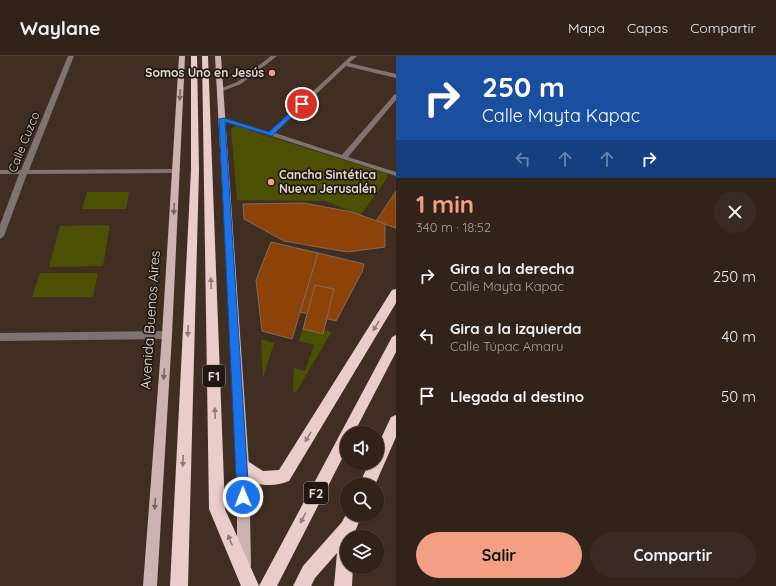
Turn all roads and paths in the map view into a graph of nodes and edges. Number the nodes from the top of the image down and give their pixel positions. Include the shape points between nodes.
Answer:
1 (71, 56) edge
2 (182, 56) edge
3 (194, 56) edge
4 (205, 56) edge
5 (218, 56) edge
6 (274, 56) edge
7 (354, 56) edge
8 (345, 64) junction
9 (396, 76) edge
10 (220, 90) junction
11 (396, 96) edge
12 (222, 119) junction
13 (270, 134) junction
14 (343, 158) junction
15 (176, 170) junction
16 (0, 172) edge
17 (24, 172) junction
18 (396, 174) edge
19 (0, 236) edge
20 (396, 293) edge
21 (167, 335) junction
22 (0, 337) edge
23 (396, 340) edge
24 (396, 421) edge
25 (351, 426) edge
26 (340, 446) edge
27 (243, 465) junction
28 (370, 478) edge
29 (340, 539) edge
30 (344, 574) edge
31 (247, 581) edge
32 (150, 586) edge
33 (179, 586) edge
34 (268, 586) edge
35 (302, 586) edge
36 (343, 586) edge

1 - 17 street, Calle Cuzco
2 -> 15 main road, Avenida Buenos Aires
3 -> 33 highway, F1 via 195,170
31 -> 4 highway, F1 via 218,509
5 - 10 main road
6 - 10 street via 239,83
7 - 8 street
8 - 9 street
8 - 13 street
10 - 12 main road
11 - 14 street
12 - 13 street
12 - 27 main road
13 - 14 street
14 - 18 street
15 - 17 street
15 -> 21 main road, Avenida Buenos Aires
16 - 17 street
17 - 19 street, Calle Cuzco
20 -> 27 highway via 284,476 270,481 256,476
21 - 22 street
21 -> 32 main road, Avenida Buenos Aires
23 - 25 highway, F2
24 - 28 highway
26 -> 34 highway, F2
27 - 31 main road
29 - 35 highway via 309,572
30 - 36 highway

